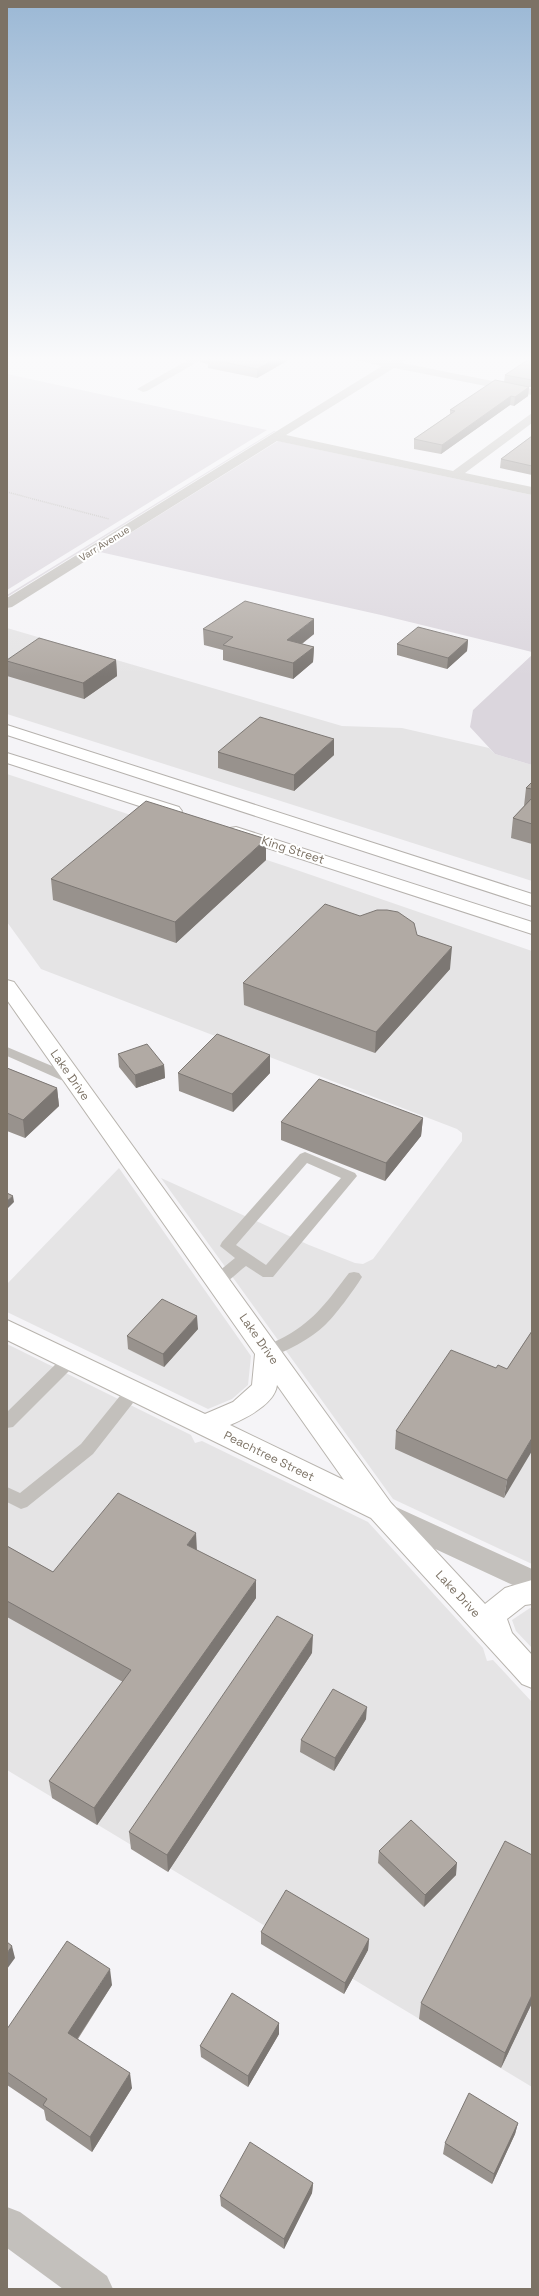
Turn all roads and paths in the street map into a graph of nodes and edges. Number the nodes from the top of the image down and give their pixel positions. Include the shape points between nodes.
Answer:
1 (234, 463) edge
2 (399, 463) edge
3 (471, 463) edge
4 (455, 475) junction
5 (532, 491) edge
6 (7, 492) edge
7 (115, 520) dead end
8 (7, 604) edge
9 (7, 730) edge
10 (7, 758) edge
11 (186, 816) edge
12 (224, 828) edge
13 (532, 900) edge
14 (532, 928) edge
15 (8, 987) edge
16 (7, 1051) edge
17 (73, 1080) junction
18 (245, 1258) junction
19 (354, 1277) dead end
20 (218, 1280) junction
21 (7, 1328) edge
22 (268, 1352) junction
23 (70, 1360) junction
24 (134, 1390) junction
25 (7, 1422) edge
26 (205, 1424) junction
27 (7, 1494) edge
28 (381, 1510) junction
29 (532, 1582) edge
30 (532, 1592) edge
31 (500, 1640) junction
32 (532, 1675) edge
33 (7, 2225) edge
34 (94, 2289) edge

1 - 8 street, Varr Avenue
2 - 4 street
3 - 4 street
4 - 5 street
6 - 7 path
9 - 13 street
10 - 11 street
12 - 14 street, King Street
15 - 17 street, Lake Drive
16 - 17 lane
17 - 20 street, Lake Drive
18 - 18 lane via 268,1273 350,1176 305,1157 228,1246
18 - 20 lane
19 - 22 lane via 319,1322
20 - 22 street, Lake Drive
21 - 23 street, Peachtree Street
22 - 26 street via 264,1389 242,1409
22 - 28 street, Lake Drive
23 - 24 street, Peachtree Street
23 - 25 lane
24 - 26 street, Peachtree Street
24 - 27 lane via 87,1449 22,1502
26 - 28 street, Peachtree Street
28 - 29 street, Peachtree Street
28 - 31 street, Lake Drive
30 - 31 street via 525,1592 506,1602 492,1616
31 - 32 street, Lake Drive
33 - 34 street

